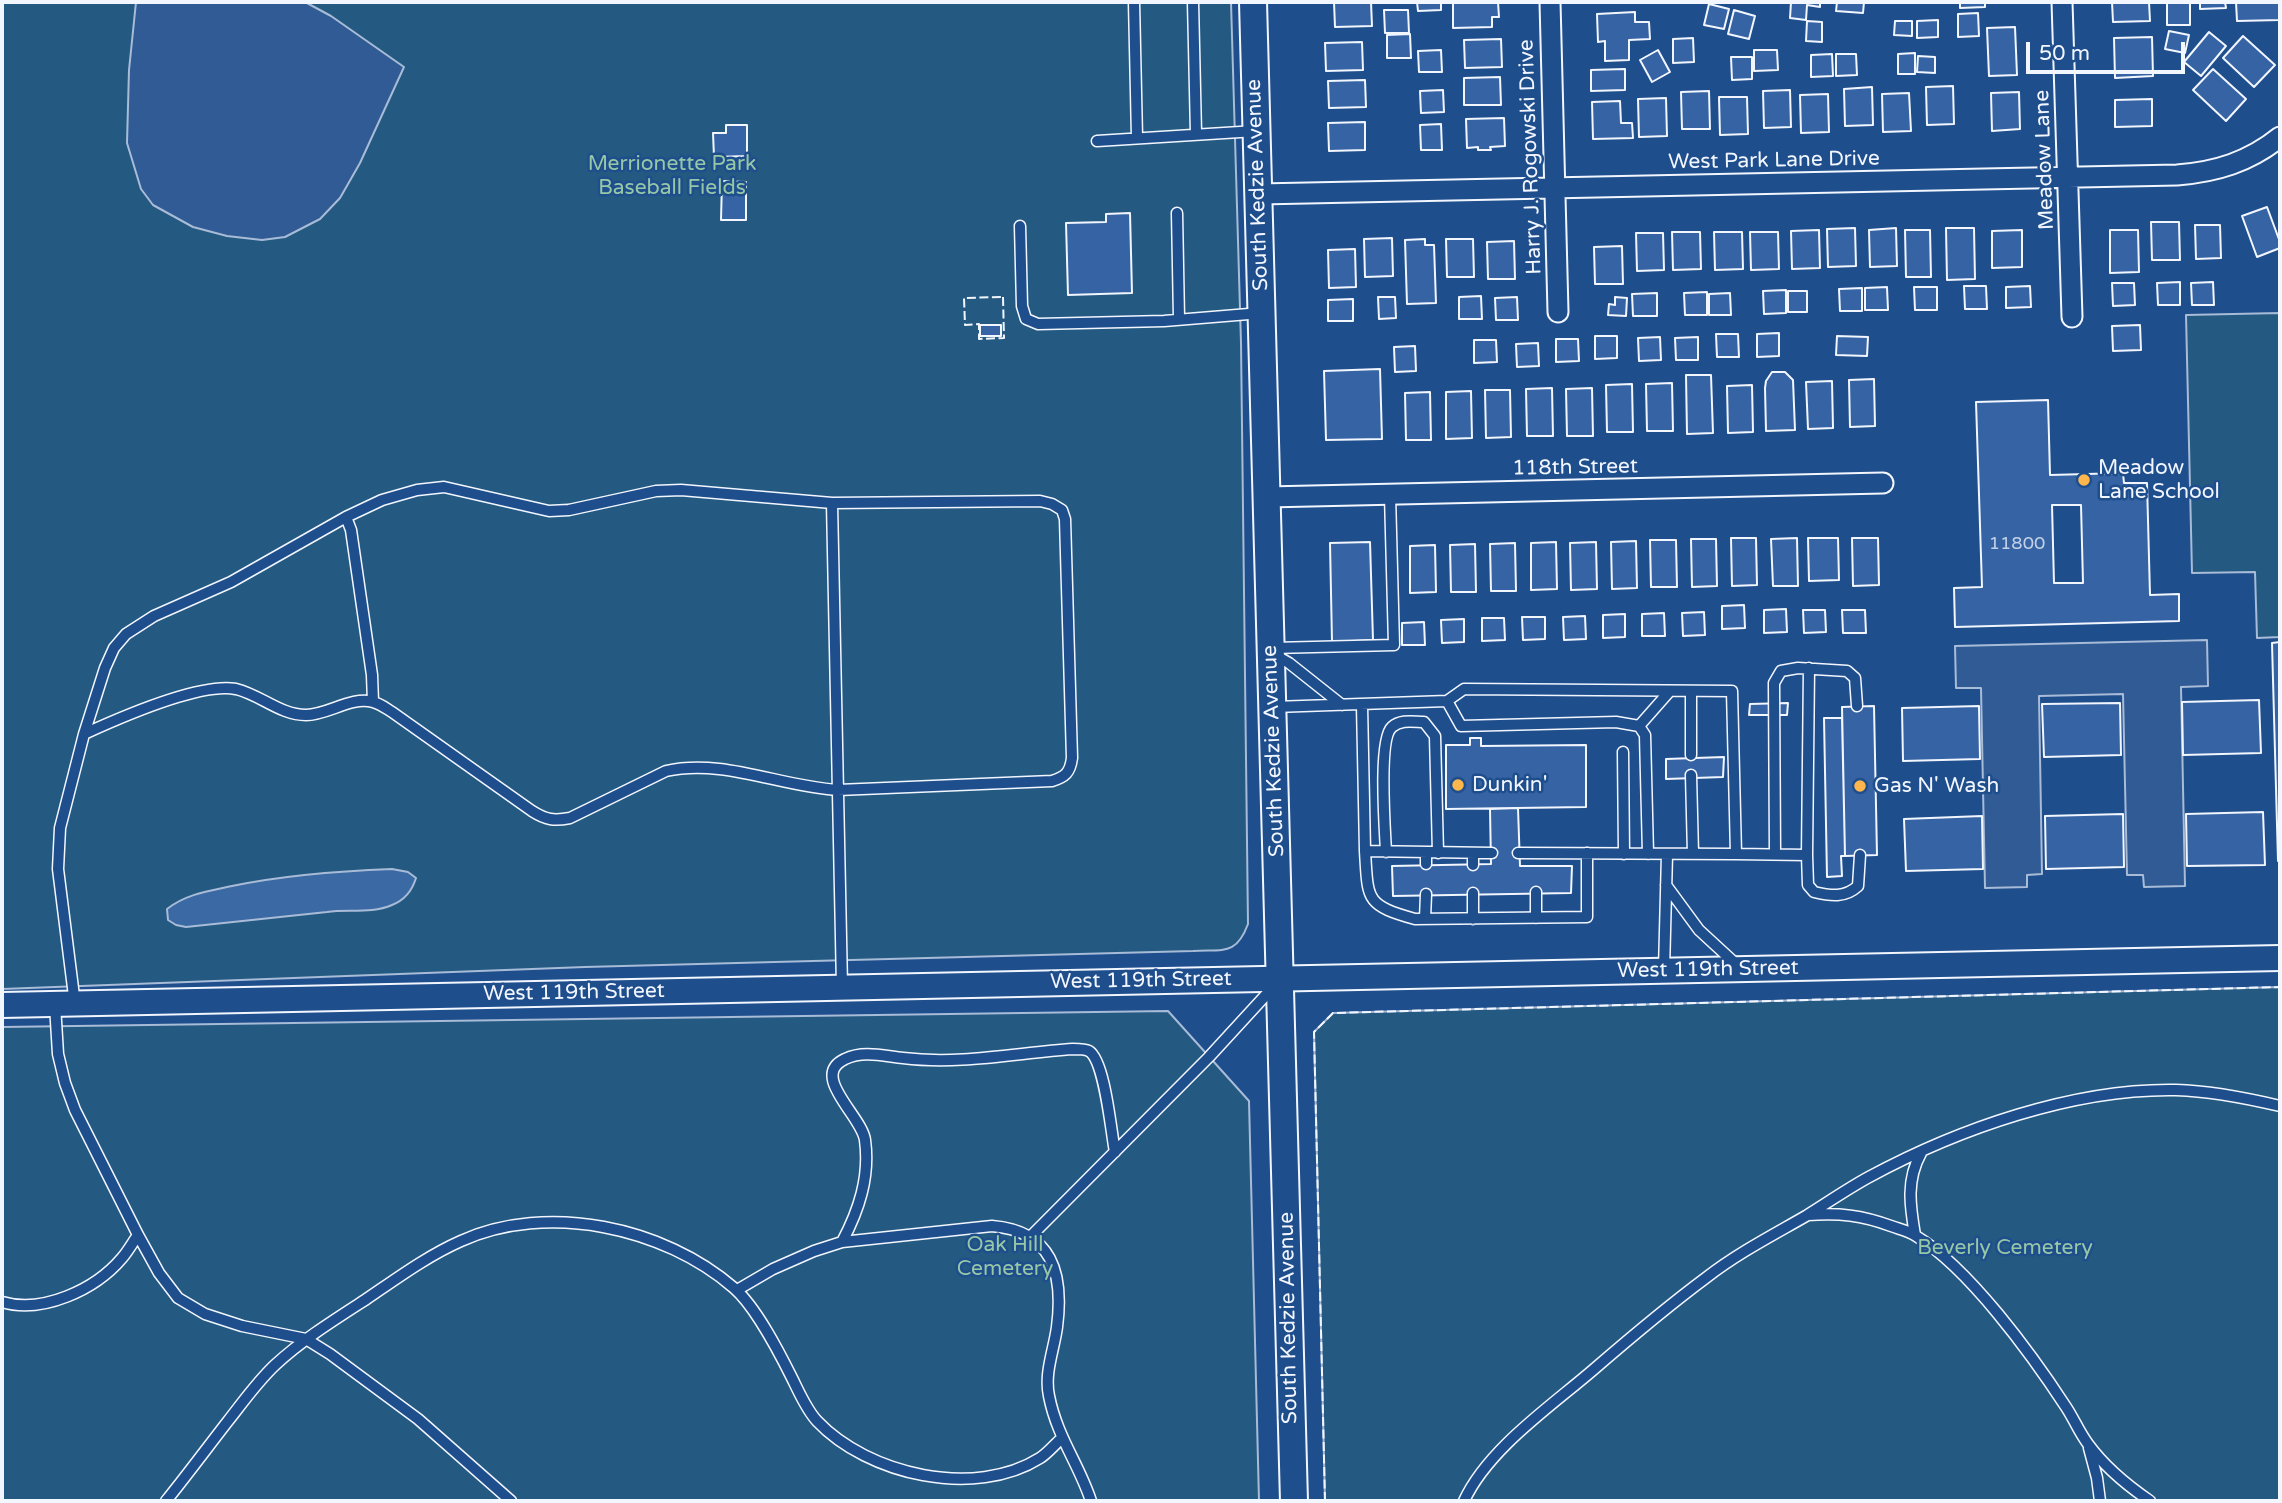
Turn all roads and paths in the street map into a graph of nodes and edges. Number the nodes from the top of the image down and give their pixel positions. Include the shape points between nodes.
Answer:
1 (1134, 2) edge
2 (1193, 2) edge
3 (1253, 2) edge
4 (1550, 2) edge
5 (2063, 2) edge
6 (1257, 131) junction
7 (1196, 134) junction
8 (2280, 137) edge
9 (1137, 138) junction
10 (1097, 141) dead end
11 (2069, 179) junction
12 (1553, 187) junction
13 (1259, 194) junction
14 (1177, 213) dead end
15 (1020, 226) dead end
16 (1558, 312) dead end
17 (1262, 313) junction
18 (2072, 317) dead end
19 (1179, 319) junction
20 (1883, 483) dead end
21 (1390, 495) junction
22 (1267, 497) junction
23 (832, 503) junction
24 (346, 517) junction
25 (1271, 650) junction
26 (1809, 668) junction
27 (1669, 692) junction
28 (1691, 692) junction
29 (1447, 701) junction
30 (373, 702) junction
31 (1343, 705) junction
32 (1362, 705) junction
33 (1857, 706) dead end
34 (1273, 707) junction
35 (1639, 726) junction
36 (84, 734) junction
37 (1623, 752) dead end
38 (1692, 755) dead end
39 (1692, 775) dead end
40 (838, 790) junction
41 (1365, 851) junction
42 (1386, 852) junction
43 (1426, 852) junction
44 (1438, 852) junction
45 (1473, 853) junction
46 (1492, 853) dead end
47 (1518, 853) dead end
48 (1587, 853) junction
49 (1625, 854) junction
50 (1648, 854) junction
51 (1667, 854) junction
52 (1693, 854) junction
53 (1736, 854) junction
54 (1775, 854) junction
55 (1807, 855) junction
56 (1860, 855) dead end
57 (1426, 864) dead end
58 (1473, 864) dead end
59 (1666, 884) junction
60 (1536, 892) dead end
61 (1426, 894) dead end
62 (1473, 894) dead end
63 (1536, 918) junction
64 (1426, 919) junction
65 (1473, 919) junction
66 (2280, 957) edge
67 (1742, 970) junction
68 (1664, 971) junction
69 (1281, 978) junction
70 (842, 988) junction
71 (65, 1004) junction
72 (2, 1005) edge
73 (2280, 1106) edge
74 (1115, 1152) junction
75 (1921, 1153) junction
76 (1807, 1215) junction
77 (138, 1235) junction
78 (1915, 1235) junction
79 (1031, 1236) junction
80 (842, 1242) junction
81 (737, 1290) junction
82 (2, 1302) edge
83 (306, 1339) junction
84 (1061, 1440) junction
85 (2088, 1444) junction
86 (166, 1501) edge
87 (511, 1501) edge
88 (1091, 1501) edge
89 (1294, 1501) edge
90 (1464, 1501) edge
91 (2099, 1501) edge
92 (2150, 1501) edge

1 - 9 lane
2 - 7 lane
3 - 6 main road, South Kedzie Avenue
4 - 12 street, Harry J. Rogowski Drive
5 - 11 street, Meadow Lane
6 - 7 lane
6 - 13 main road, South Kedzie Avenue
7 - 9 lane
8 - 11 street, West Park Lane Drive via 2230,167 2208,172
9 - 10 lane
11 - 12 street, West Park Lane Drive
11 - 18 street, Meadow Lane
12 - 13 street, West Park Lane Drive
12 - 16 street, Harry J. Rogowski Drive
13 - 17 main road, South Kedzie Avenue
14 - 19 lane
15 - 19 lane via 1026,318 1038,324
17 - 19 lane
17 - 22 main road, South Kedzie Avenue
20 - 21 street, 118th Street
21 - 22 street, 118th Street
21 - 25 lane via 1394,645
22 - 25 main road, South Kedzie Avenue
23 - 24 lane via 681,490 549,511 444,488 382,500
23 - 40 lane
23 - 40 lane via 1040,501 1062,510 1072,758 1070,770 1052,782
24 - 30 lane
24 - 36 lane via 231,582 131,629 114,648
25 - 31 lane
25 - 34 main road, South Kedzie Avenue
26 - 33 lane via 1847,671 1855,678
26 - 54 lane via 1781,671 1774,682
26 - 55 lane
27 - 28 lane
27 - 29 lane via 1464,689
27 - 35 lane
28 - 38 lane
28 - 53 lane via 1732,691
29 - 32 lane
29 - 35 lane via 1461,726 1616,722
30 - 36 lane via 330,712 291,714 251,693 222,687 190,693
30 - 40 lane via 544,819 570,818 682,767 720,769 812,789
31 - 32 lane
31 - 34 lane
32 - 41 lane
34 - 69 main road, South Kedzie Avenue
35 - 50 lane via 1645,735
36 - 71 lane via 58,847
37 - 49 lane
39 - 52 lane
40 - 70 lane
41 - 42 lane
41 - 64 lane via 1367,891 1376,903 1391,912
42 - 43 lane
42 - 44 lane via 1386,737 1391,727 1413,721 1424,722 1435,736
43 - 44 lane
43 - 57 lane
44 - 45 lane
45 - 46 lane
45 - 58 lane
47 - 48 lane via 1536,858
48 - 49 lane
48 - 63 lane via 1587,917
49 - 50 lane
50 - 51 lane
51 - 52 lane
51 - 59 lane
52 - 53 lane
53 - 54 lane
54 - 55 lane
55 - 56 lane via 1808,885 1814,892 1840,896 1858,886
59 - 67 lane via 1699,930
59 - 68 lane
60 - 63 lane
61 - 64 lane
62 - 65 lane
63 - 65 lane
64 - 65 lane
66 - 67 street, West 119th Street
67 - 68 street, West 119th Street
68 - 69 street, West 119th Street
69 - 70 street, West 119th Street
69 - 74 lane
69 - 89 main road, South Kedzie Avenue
70 - 71 street, West 119th Street
71 - 72 street, West 119th Street
71 - 77 lane via 58,1054 65,1083
73 - 75 lane via 2218,1093 2174,1090 2087,1098 1957,1136
74 - 79 lane
74 - 80 lane via 1102,1078 1088,1050 936,1061 877,1054 846,1058 837,1064 834,1088 858,1120 865,1137 867,1165 855,1219
75 - 76 lane via 1869,1177
75 - 78 lane via 1910,1186
76 - 78 lane via 1866,1216
76 - 90 lane via 1709,1275 1624,1343 1523,1430 1492,1461
77 - 82 lane via 102,1277 73,1292 24,1307
77 - 83 lane via 178,1298 205,1314 242,1326
78 - 85 lane via 1952,1264 1992,1308 2067,1408
79 - 80 lane via 992,1226
79 - 84 lane via 1045,1250 1056,1272 1057,1326 1047,1377
80 - 81 lane via 774,1269
81 - 83 lane via 670,1248 622,1229 573,1222 533,1224 494,1229 433,1255
81 - 84 lane via 774,1343 816,1420 871,1459 921,1475 983,1477 1040,1458
83 - 86 lane via 251,1392
83 - 87 lane via 418,1419
84 - 88 lane
85 - 91 lane
85 - 92 lane

